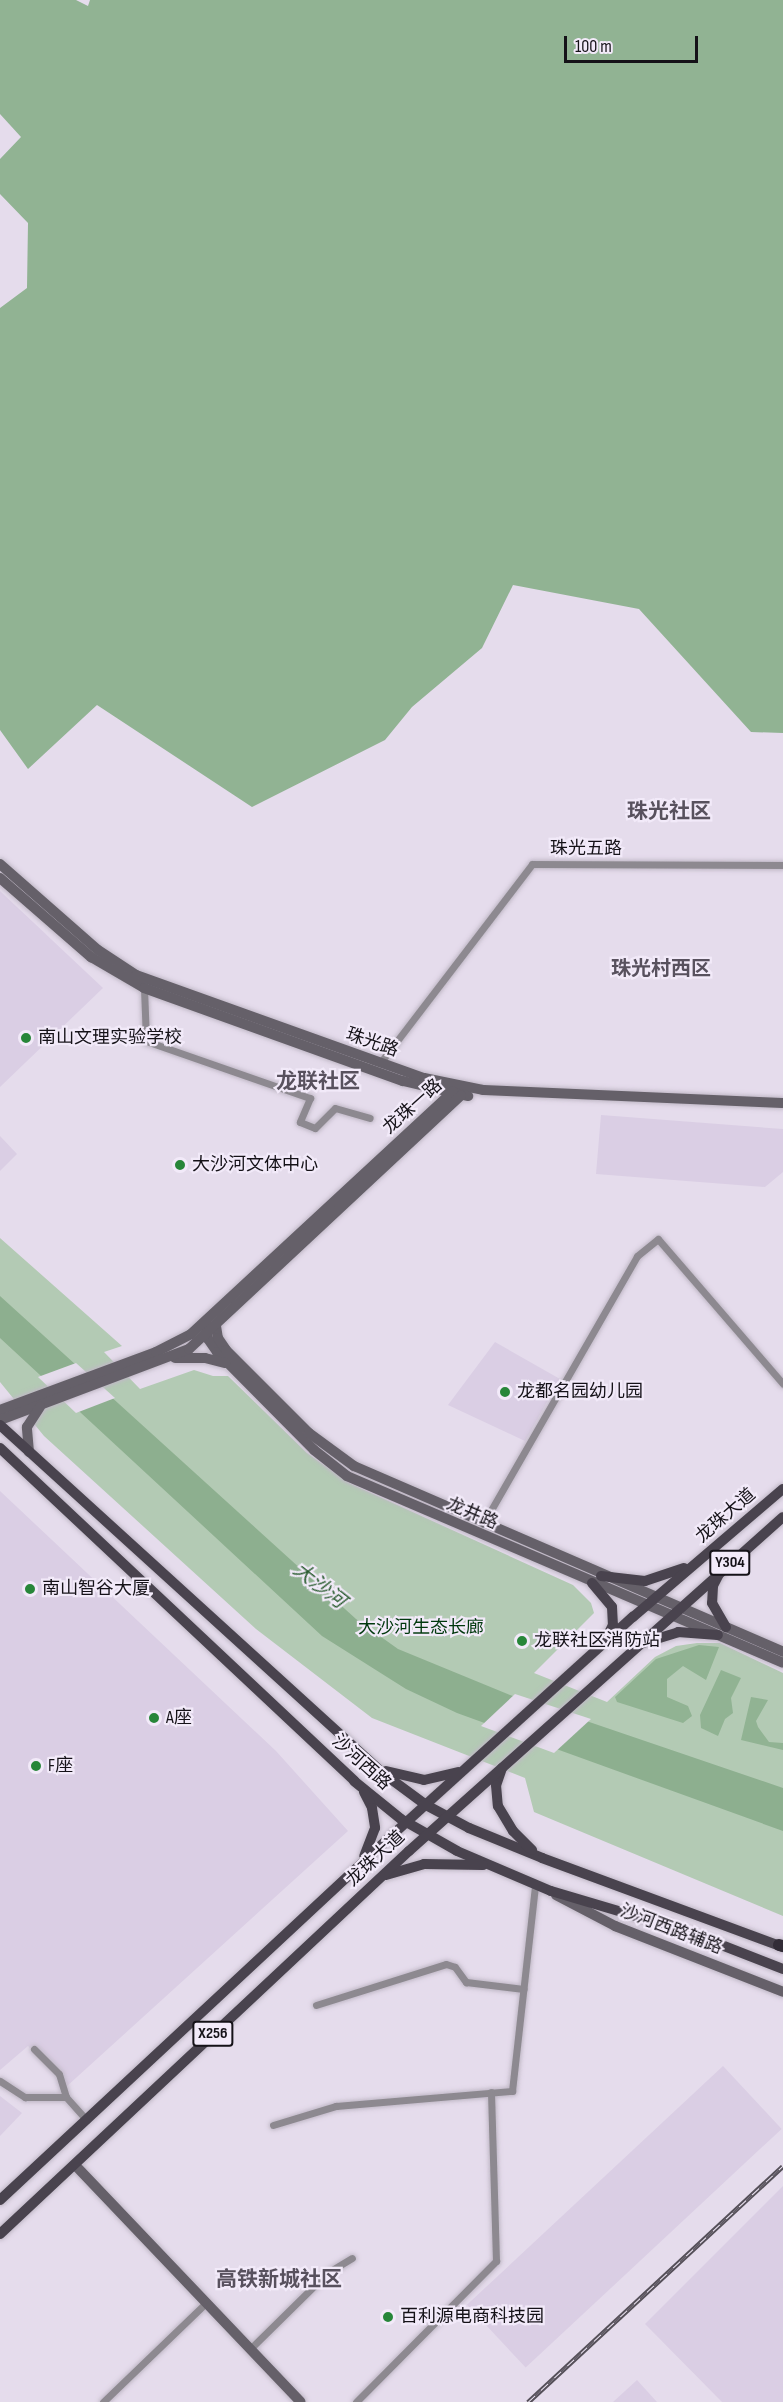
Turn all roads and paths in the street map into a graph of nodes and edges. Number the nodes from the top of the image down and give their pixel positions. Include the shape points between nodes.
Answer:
1 (0, 864) edge
2 (783, 865) edge
3 (0, 878) edge
4 (144, 988) junction
5 (380, 1063) junction
6 (457, 1092) junction
7 (783, 1103) edge
8 (783, 1110) edge
9 (370, 1118) dead end
10 (211, 1324) junction
11 (207, 1335) junction
12 (169, 1359) junction
13 (233, 1368) junction
14 (783, 1384) edge
15 (44, 1404) junction
16 (0, 1410) edge
17 (0, 1420) edge
18 (0, 1425) edge
19 (0, 1448) edge
20 (29, 1452) junction
21 (783, 1489) edge
22 (783, 1517) edge
23 (480, 1530) junction
24 (710, 1552) junction
25 (724, 1569) junction
26 (596, 1580) junction
27 (650, 1602) junction
28 (673, 1612) junction
29 (722, 1631) junction
30 (603, 1645) junction
31 (634, 1646) junction
32 (783, 1652) edge
33 (783, 1663) edge
34 (374, 1765) junction
35 (503, 1765) junction
36 (466, 1768) junction
37 (354, 1780) junction
38 (426, 1804) junction
39 (446, 1817) junction
40 (406, 1822) junction
41 (426, 1835) junction
42 (542, 1858) junction
43 (497, 1868) junction
44 (352, 1872) junction
45 (378, 1880) junction
46 (535, 1885) junction
47 (551, 1892) junction
48 (782, 1946) edge
49 (783, 1969) edge
50 (524, 1989) junction
51 (783, 1992) edge
52 (316, 2005) dead end
53 (34, 2049) dead end
54 (0, 2080) edge
55 (491, 2092) junction
56 (66, 2097) junction
57 (87, 2120) junction
58 (273, 2125) dead end
59 (75, 2165) junction
60 (0, 2200) edge
61 (0, 2234) edge
62 (352, 2258) dead end
63 (206, 2303) junction
64 (250, 2349) junction
65 (103, 2402) edge
66 (301, 2402) edge
67 (356, 2402) edge

1 - 5 street, 珠光路 via 98,951 136,975
2 - 5 street, 珠光五路 via 532,864
3 - 4 street, 珠光路 via 91,957
4 - 6 street, 珠光路 via 403,1081
4 - 9 street via 146,1041 310,1098 300,1122 315,1128 335,1108
5 - 6 street, 珠光路
6 - 7 street, 珠光路
6 - 8 street, 珠光路
6 - 10 street, 龙珠一路
10 - 11 street, 龙珠一路
10 - 16 street, 龙珠一路 via 164,1349
10 - 23 street, 龙井路 via 226,1350 309,1433 337,1455
11 - 12 street, 龙珠一路
11 - 13 street, 龙井路
12 - 13 street via 208,1358
12 - 15 street, 龙珠一路
13 - 23 street, 龙井路 via 314,1450 347,1476
14 - 23 street via 658,1239 637,1256
15 - 17 street, 龙珠一路
15 - 20 street via 27,1424 25,1441
18 - 20 main road, 沙河西路
19 - 37 main road, 沙河西路 / X256
20 - 34 main road, 沙河西路
21 - 24 main road, 龙珠大道
22 - 25 main road, 龙珠大道 / Y304
23 - 26 street, 龙井路
24 - 26 main road via 659,1579
24 - 27 main road, 龙珠大道
25 - 28 main road, 龙珠大道 / Y304
25 - 29 main road via 711,1594
26 - 27 street, 龙井路
26 - 30 main road via 612,1607 613,1625
27 - 28 street, 龙井路
27 - 30 main road, 龙珠大道
28 - 29 street, 龙井路
28 - 31 main road, 龙珠大道 / Y304
29 - 31 main road via 678,1632
29 - 32 street, 龙井路
29 - 33 street, 龙井路
30 - 36 main road, 龙珠大道
31 - 35 main road, 龙珠大道 / Y304
34 - 36 main road via 400,1777 424,1780
34 - 38 main road, 沙河西路
35 - 39 main road, 龙珠大道
35 - 42 main road via 496,1785 501,1813 518,1837
36 - 38 main road, 龙珠大道
37 - 40 main road, 沙河西路
37 - 44 main road, X256 via 369,1802 375,1828 369,1848
38 - 39 main road, 沙河西路
38 - 40 main road, 龙珠大道 / X256
39 - 41 main road, 龙珠大道 / X256
39 - 42 main road, 沙河西路
40 - 41 main road, 沙河西路
40 - 44 main road, 龙珠大道 / X256
41 - 43 main road, 沙河西路
41 - 45 main road, 龙珠大道 / X256
42 - 48 main road, 沙河西路
43 - 45 main road via 435,1863
43 - 46 main road, 沙河西路
44 - 57 main road, 龙珠大道 / X256
45 - 59 main road, 龙珠大道 / X256
46 - 47 main road, 沙河西路
46 - 50 street
47 - 49 main road, 沙河西路 via 683,1930
47 - 51 street, 沙河西路辅路 via 615,1926
50 - 52 street via 466,1982 455,1967 446,1964
50 - 55 street via 512,2091
53 - 56 street via 59,2074
54 - 56 street via 25,2097
55 - 58 street via 336,2106
55 - 67 street via 496,2260
56 - 57 street
57 - 60 main road, 龙珠大道 / X256
59 - 61 main road, 龙珠大道 / X256
59 - 63 street
62 - 64 street via 327,2273
63 - 64 street
63 - 65 street
64 - 66 street

